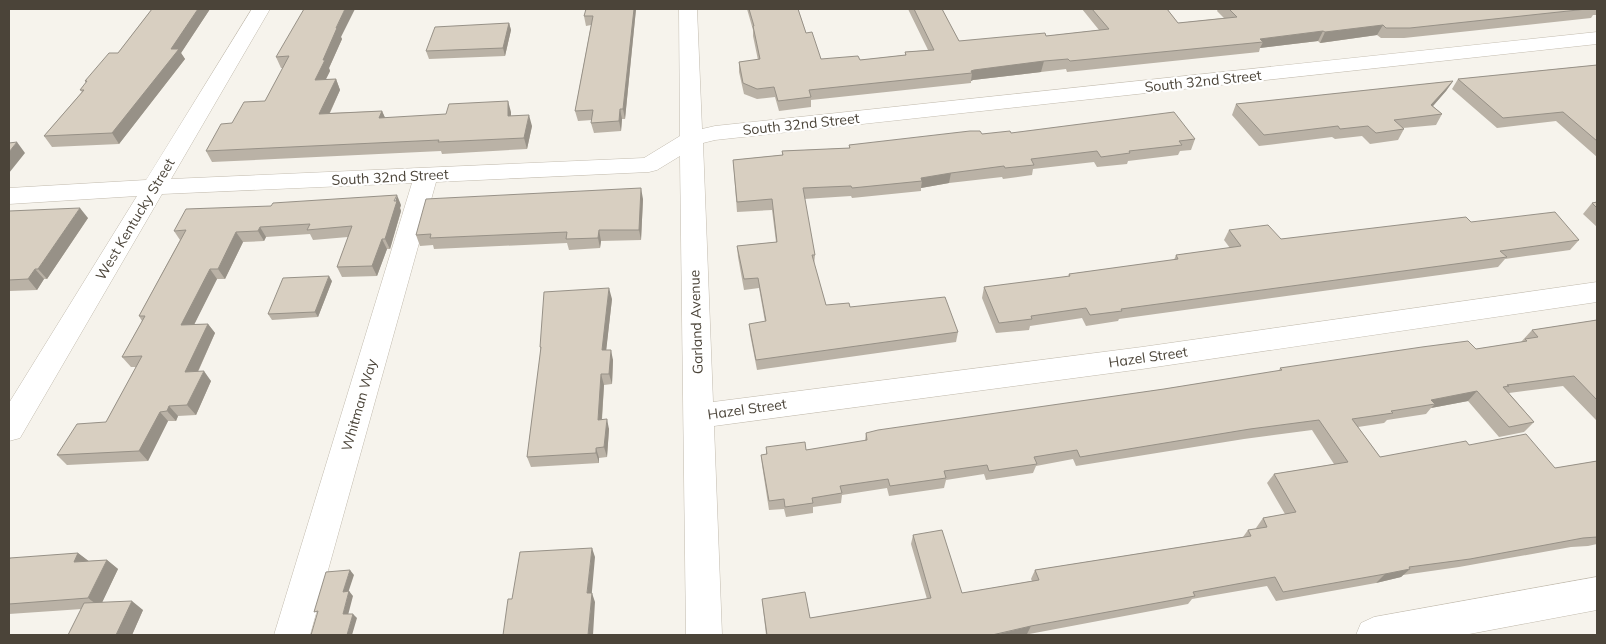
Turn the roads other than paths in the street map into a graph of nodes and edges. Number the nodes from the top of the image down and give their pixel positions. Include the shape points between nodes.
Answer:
1 (261, 9) edge
2 (688, 9) edge
3 (1597, 38) edge
4 (690, 139) junction
5 (426, 175) junction
6 (154, 188) junction
7 (9, 196) edge
8 (1597, 292) edge
9 (699, 416) junction
10 (9, 429) edge
11 (1597, 593) edge
12 (292, 635) edge
13 (704, 635) edge
14 (1374, 635) edge

1 - 6 street, West Kentucky Street
2 - 4 street, Garland Avenue
3 - 4 street, South 32nd Street via 732,131
4 - 5 street, South 32nd Street via 649,165
4 - 9 street, Garland Avenue
5 - 6 street, South 32nd Street
5 - 12 street, Whitman Way
6 - 7 street, South 32nd Street
6 - 10 street, West Kentucky Street
8 - 9 street, Hazel Street via 1152,357
9 - 13 street, Garland Avenue
11 - 14 street

